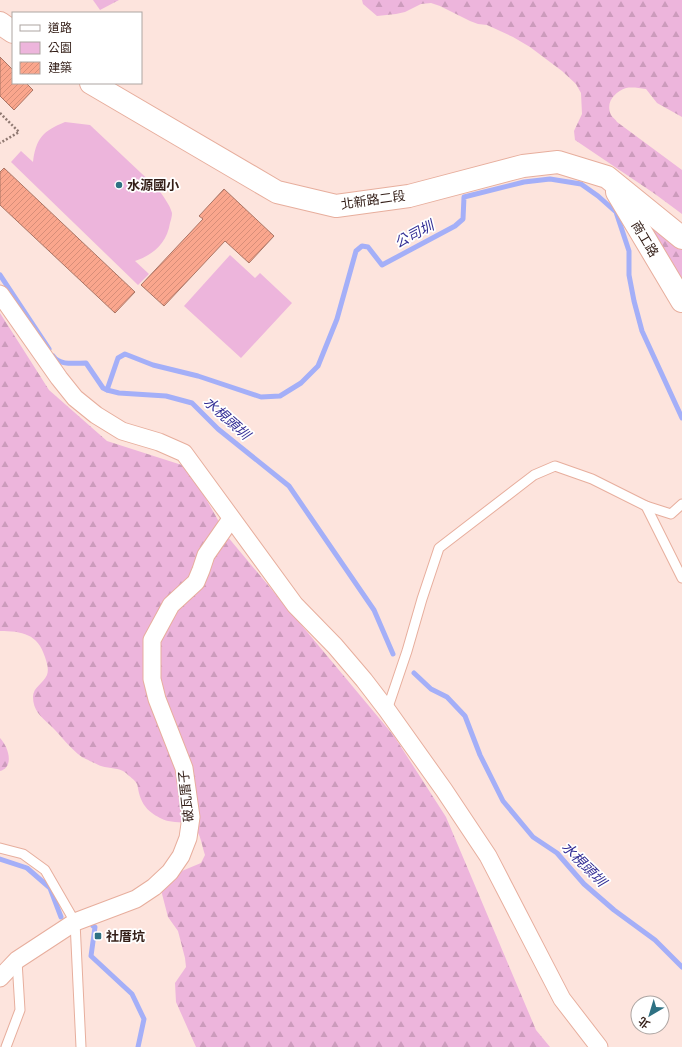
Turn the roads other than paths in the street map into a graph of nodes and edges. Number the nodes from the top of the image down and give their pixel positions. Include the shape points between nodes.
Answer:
1 (0, 23) edge
2 (12, 31) edge
3 (93, 84) edge
4 (607, 177) junction
5 (682, 238) edge
6 (0, 294) edge
7 (682, 301) edge
8 (682, 504) edge
9 (646, 506) junction
10 (231, 519) junction
11 (682, 578) edge
12 (387, 710) junction
13 (0, 848) edge
14 (76, 922) junction
15 (17, 960) junction
16 (0, 978) edge
17 (6, 1047) edge
18 (80, 1047) edge
19 (599, 1047) edge

1 - 2 main road
3 - 4 main road, 北新路二段 via 277,192 336,206 409,196 523,166 558,162
4 - 5 main road
4 - 7 main road, 商工路
6 - 10 street via 75,398 122,431 184,453
8 - 9 lane via 671,514
9 - 11 lane
9 - 12 lane via 592,479 555,466 534,475 439,548
10 - 12 street via 295,605 335,646
10 - 14 street, 破瓦厝子 via 206,555 196,582 171,605 152,640 152,679 184,768 191,817 188,838 181,856 170,872 154,887 136,899
12 - 19 street via 488,856 562,999
13 - 14 lane via 23,854 45,870
14 - 15 street, 破瓦厝子
14 - 18 lane
15 - 16 street, 破瓦厝子
15 - 17 lane via 20,1010

